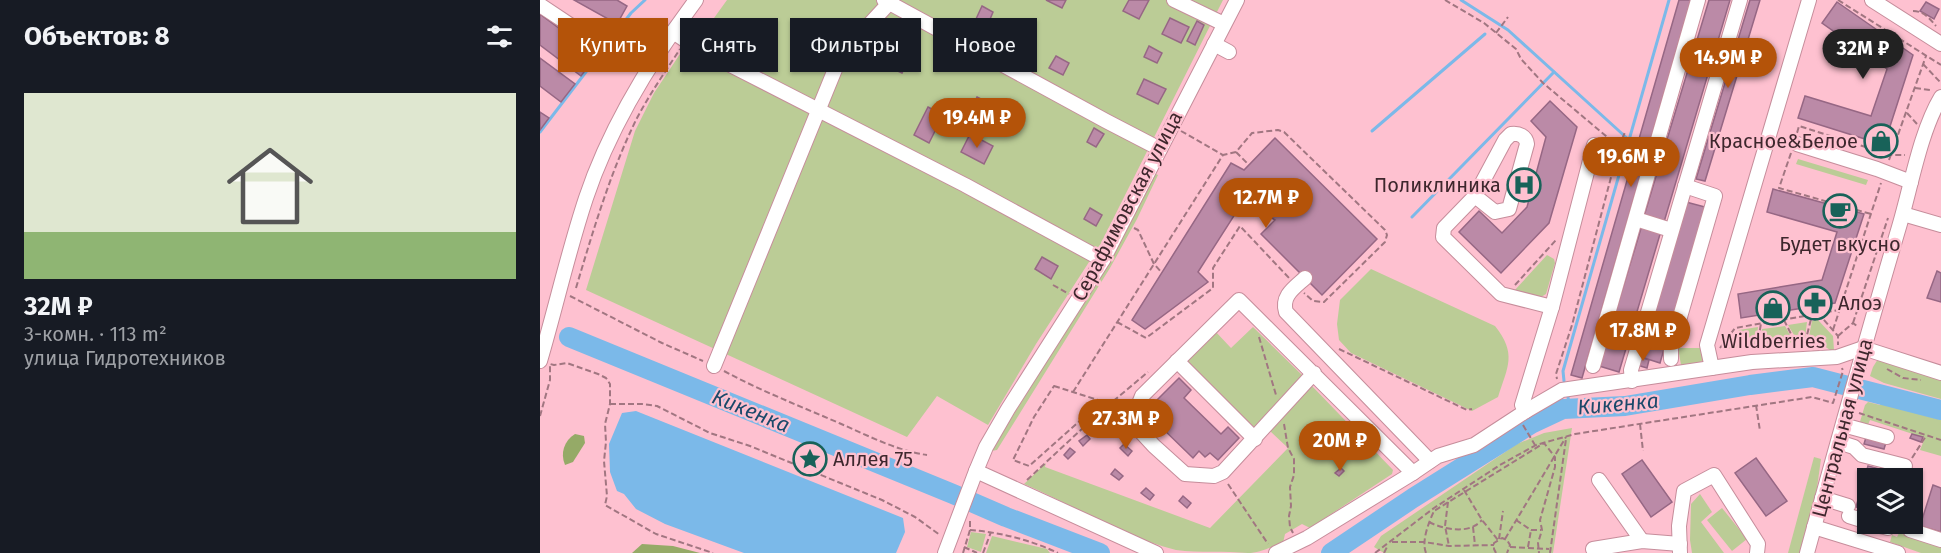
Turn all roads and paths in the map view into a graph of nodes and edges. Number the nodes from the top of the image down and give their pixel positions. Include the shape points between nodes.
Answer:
1 (696, 0) edge
2 (1174, 0) edge
3 (1237, 0) edge
4 (1445, 0) edge
5 (1698, 0) edge
6 (1740, 0) edge
7 (1809, 0) edge
8 (1838, 0) edge
9 (1872, 0) edge
10 (889, 2) edge
11 (540, 5) edge
12 (1914, 12) dead end
13 (1508, 17) dead end
14 (560, 18) edge
15 (1224, 24) junction
16 (1941, 29) edge
17 (673, 32) junction
18 (1496, 33) junction
19 (1214, 44) junction
20 (1941, 44) edge
21 (680, 49) edge
22 (1229, 52) dead end
23 (1926, 56) junction
24 (1923, 64) junction
25 (1941, 65) edge
26 (1941, 83) edge
27 (1915, 88) junction
28 (1936, 93) edge
29 (819, 111) junction
30 (1906, 112) junction
31 (1917, 124) dead end
32 (1181, 131) dead end
33 (1624, 132) dead end
34 (1795, 143) junction
35 (1594, 145) dead end
36 (1619, 147) junction
37 (1160, 149) junction
38 (1236, 152) junction
39 (1223, 155) junction
40 (1891, 155) junction
41 (1908, 155) dead end
42 (1249, 165) dead end
43 (1885, 171) junction
44 (1911, 182) junction
45 (1684, 186) junction
46 (1475, 196) junction
47 (1871, 214) junction
48 (1903, 214) junction
49 (1888, 218) dead end
50 (1636, 219) junction
51 (1941, 225) edge
52 (1134, 228) dead end
53 (1671, 230) junction
54 (1557, 239) dead end
55 (1103, 260) junction
56 (1154, 264) junction
57 (1162, 273) dead end
58 (1301, 282) junction
59 (1053, 285) dead end
60 (576, 288) dead end
61 (1509, 291) dead end
62 (1069, 294) dead end
63 (570, 296) dead end
64 (1552, 307) junction
65 (1839, 310) junction
66 (1818, 314) junction
67 (1812, 315) junction
68 (1784, 320) junction
69 (1117, 322) junction
70 (1853, 323) junction
71 (1761, 324) junction
72 (1861, 329) dead end
73 (1833, 330) junction
74 (1258, 335) dead end
75 (1838, 336) junction
76 (1805, 343) dead end
77 (1796, 344) dead end
78 (1332, 346) dead end
79 (1757, 348) dead end
80 (1863, 348) junction
81 (1838, 350) dead end
82 (1716, 353) dead end
83 (1671, 360) dead end
84 (1177, 361) junction
85 (545, 362) edge
86 (554, 365) dead end
87 (714, 366) junction
88 (1593, 366) dead end
89 (1840, 367) dead end
90 (1712, 368) junction
91 (1941, 373) edge
92 (1314, 374) junction
93 (1139, 379) dead end
94 (1558, 381) dead end
95 (1632, 381) junction
96 (1073, 392) junction
97 (1279, 402) dead end
98 (610, 404) junction
99 (1756, 405) junction
100 (1848, 405) junction
101 (1472, 409) dead end
102 (1526, 411) junction
103 (540, 416) edge
104 (1283, 416) dead end
105 (1640, 424) junction
106 (1843, 425) junction
107 (1760, 431) dead end
108 (1528, 435) dead end
109 (1926, 435) junction
110 (1566, 437) junction
111 (1887, 437) dead end
112 (1255, 439) junction
113 (1941, 440) edge
114 (1838, 442) junction
115 (1544, 443) junction
116 (1535, 445) junction
117 (1919, 449) dead end
118 (1643, 451) dead end
119 (927, 454) dead end
120 (1555, 458) junction
121 (1430, 461) junction
122 (1905, 466) dead end
123 (1413, 473) junction
124 (973, 477) junction
125 (1224, 478) dead end
126 (1599, 480) dead end
127 (1024, 484) dead end
128 (1464, 490) junction
129 (1822, 498) junction
130 (1448, 502) junction
131 (1434, 510) junction
132 (1503, 512) dead end
133 (964, 516) junction
134 (1857, 516) edge
135 (1482, 520) junction
136 (1516, 520) junction
137 (1429, 522) junction
138 (1445, 526) junction
139 (1473, 527) junction
140 (1814, 527) junction
141 (970, 530) junction
142 (1531, 530) junction
143 (1542, 530) junction
144 (990, 532) junction
145 (1292, 532) dead end
146 (938, 534) dead end
147 (1922, 534) edge
148 (1498, 539) junction
149 (1505, 539) junction
150 (1941, 540) edge
151 (1642, 541) junction
152 (1390, 542) junction
153 (1426, 542) junction
154 (1494, 545) junction
155 (1449, 546) junction
156 (1475, 546) junction
157 (1510, 547) junction
158 (965, 548) junction
159 (1048, 548) junction
160 (1528, 548) junction
161 (1539, 548) junction
162 (1593, 549) dead end
163 (1680, 549) edge
164 (1273, 550) edge
165 (1550, 551) edge
166 (713, 553) edge
167 (945, 553) edge
168 (963, 553) edge
169 (978, 553) edge
170 (983, 553) edge
171 (1051, 553) edge
172 (1058, 553) edge
173 (1156, 553) edge
174 (1375, 553) edge
175 (1384, 553) edge
176 (1426, 553) edge
177 (1496, 553) edge
178 (1507, 553) edge
179 (1539, 553) edge
180 (1757, 553) edge
181 (1807, 553) edge
182 (1898, 553) edge

1 - 17 street
2 - 15 street
3 - 15 street, Серафимовская улица
4 - 18 path
5 - 50 street
6 - 45 street
7 - 90 street via 1707,345
8 - 23 path
9 - 20 street
10 - 29 street via 838,62
10 - 37 street
11 - 14 street
12 - 16 path via 1934,20
13 - 18 path
15 - 19 street, Серафимовская улица
17 - 29 street
17 - 85 street via 620,118 599,164 586,198
18 - 36 path via 1516,49 1543,83
19 - 22 street
19 - 37 street, Серафимовская улица
21 - 60 path via 637,119 618,160
23 - 24 path
23 - 25 path
24 - 26 path
24 - 27 path
27 - 28 path
27 - 30 path
28 - 44 street, Центральная улица
29 - 55 street
29 - 87 street
30 - 31 path
30 - 40 path
32 - 39 path
33 - 36 path
34 - 40 path via 1799,126
34 - 43 street
34 - 47 path via 1779,188
35 - 64 street
36 - 94 path via 1556,374
37 - 55 street, Серафимовская улица
38 - 39 path
38 - 42 path
38 - 58 path via 1252,133 1284,132 1385,230 1385,242 1324,302 1313,301
39 - 56 path
40 - 41 path
40 - 43 path
43 - 44 street
43 - 47 path
44 - 48 street, Центральная улица
45 - 53 street
45 - 83 street via 1715,196 1671,348
46 - 46 street via 1505,140 1511,134 1523,136 1527,144 1509,208 1495,212
46 - 64 street via 1444,228 1443,237 1501,294
47 - 65 path
48 - 51 street
48 - 80 street, Центральная улица
49 - 70 path
50 - 53 street
50 - 88 street
52 - 56 path
53 - 95 street via 1631,370
54 - 61 path
55 - 124 street, Серафимовская улица via 1008,409
56 - 57 path
56 - 69 path
58 - 69 path via 1240,226 1213,268 1213,288 1146,338
58 - 121 street via 1286,296 1286,312
59 - 62 path
63 - 87 path
64 - 102 street via 1522,405
65 - 66 path
65 - 73 path
66 - 67 path
66 - 73 path
67 - 68 path
67 - 76 path
68 - 71 path
68 - 77 path
69 - 96 path
70 - 72 path
70 - 75 path
71 - 79 path
71 - 82 path via 1735,328
73 - 75 path
74 - 97 path
75 - 81 path
78 - 101 path
80 - 90 street via 1837,357
80 - 91 street
80 - 100 street, Центральная улица
84 - 92 street via 1239,300
84 - 112 street
84 - 112 street via 1142,396 1138,406 1142,433 1154,446 1185,474 1214,476 1223,472
85 - 103 path via 550,380
86 - 98 path via 567,363 606,378 610,384
87 - 119 path via 859,432 912,453
89 - 100 path
90 - 95 street
92 - 112 street
92 - 123 street
93 - 127 path
95 - 102 street via 1562,390
96 - 96 path via 1054,386 1013,460 1029,466 1099,404 1098,400
98 - 146 path via 657,406 710,433 882,500
98 - 166 path via 605,423 605,505 656,534
99 - 100 path via 1812,397
99 - 105 path
99 - 107 path
100 - 106 street, Центральная улица
100 - 109 path
102 - 121 street via 1474,445
104 - 145 path via 1288,448 1294,459 1289,489
105 - 110 path
105 - 118 path
106 - 111 street
106 - 114 street, Центральная улица
108 - 116 path
109 - 113 path
109 - 117 path
110 - 115 path
110 - 120 path
110 - 165 path
114 - 122 street via 1854,447 1862,455
114 - 129 street, Центральная улица
115 - 116 path
115 - 120 path
115 - 128 path
116 - 128 path
120 - 136 path
120 - 143 path via 1539,520
121 - 123 street
123 - 164 street via 1307,538
124 - 133 street, Серафимовская улица
124 - 173 street
125 - 164 path
126 - 151 street
128 - 130 path
128 - 131 path
128 - 135 path
129 - 134 street
129 - 140 street, Центральная улица
130 - 131 path
130 - 138 path
131 - 137 path
131 - 152 path
132 - 148 path
133 - 141 path via 971,523
133 - 167 street, Серафимовская улица
135 - 139 path
135 - 148 path
136 - 142 path
136 - 149 path
137 - 138 path
137 - 153 path
138 - 139 path
138 - 155 path
139 - 156 path
140 - 181 street, Центральная улица
140 - 182 street
141 - 144 path
141 - 158 path
142 - 143 path
142 - 160 path
143 - 161 path
144 - 159 path
144 - 170 path
147 - 150 street
148 - 149 path
148 - 154 path
149 - 157 path
151 - 162 street
151 - 163 street
152 - 153 path
152 - 174 path
152 - 175 path
153 - 155 path
153 - 176 path
154 - 156 path
154 - 177 path
155 - 156 path
157 - 160 path
157 - 178 path
158 - 168 path
158 - 169 path
159 - 171 path
159 - 172 path
160 - 161 path
161 - 165 path
161 - 179 path
163 - 180 street via 1684,491 1714,475 1758,544

